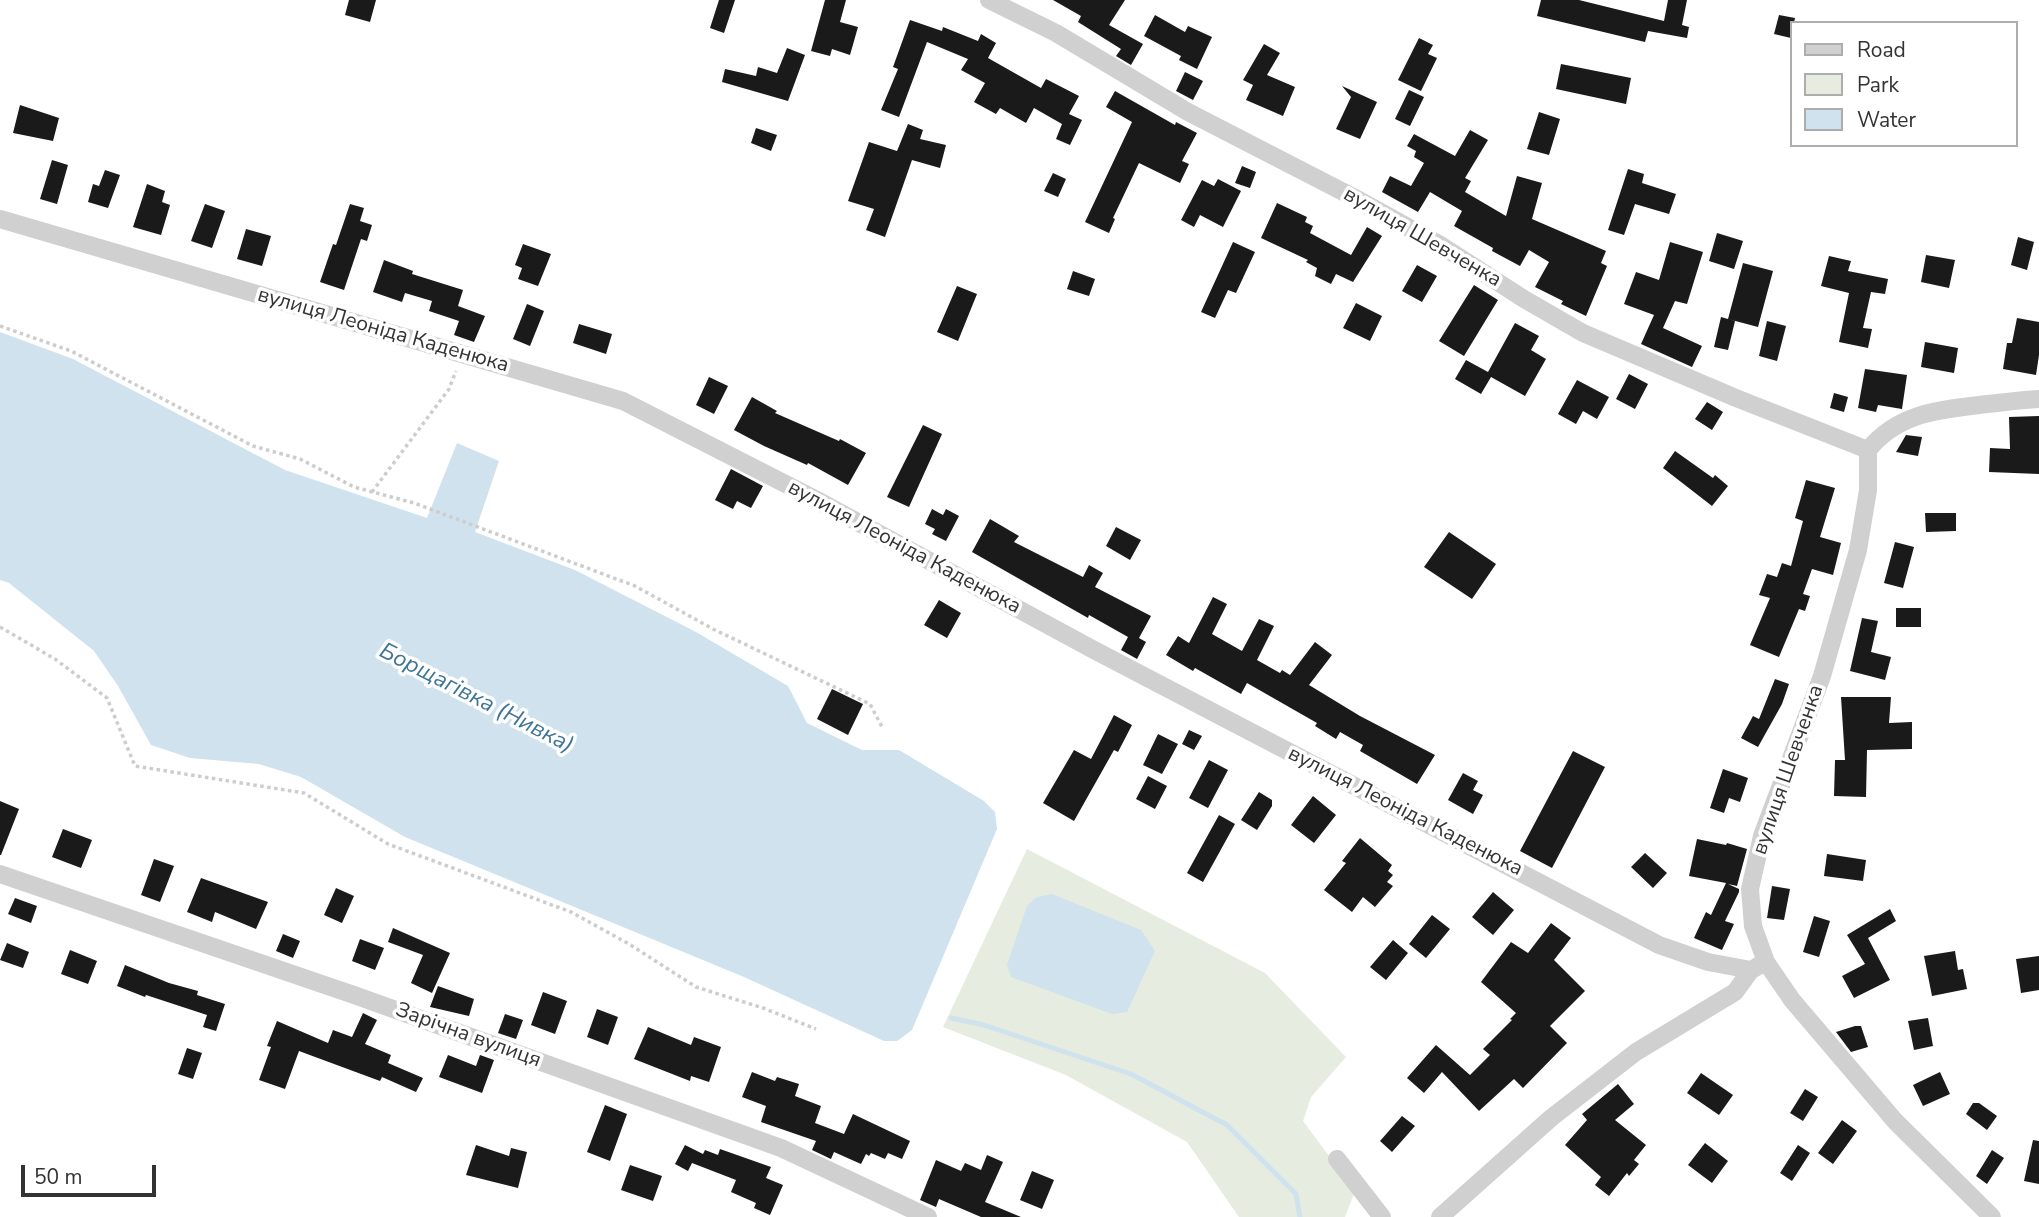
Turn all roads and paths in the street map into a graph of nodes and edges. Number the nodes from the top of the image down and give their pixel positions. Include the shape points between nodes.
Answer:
1 (989, 0) edge
2 (0, 219) edge
3 (0, 326) edge
4 (463, 354) junction
5 (2039, 399) edge
6 (1868, 450) junction
7 (372, 492) junction
8 (0, 627) edge
9 (882, 727) dead end
10 (0, 874) edge
11 (1759, 966) junction
12 (816, 1029) dead end
13 (1337, 1159) dead end
14 (928, 1217) edge
15 (1382, 1217) edge
16 (1440, 1217) edge
17 (1992, 1217) edge

1 - 6 street, вулиця Шевченка via 1431,240 1583,333
2 - 4 street, вулиця Леоніда Каденюка
3 - 7 path via 71,351 253,446 300,459
4 - 7 path via 449,389
4 - 11 street, вулиця Леоніда Каденюка via 623,401 1660,944 1707,962
5 - 6 street via 1935,410 1903,420
6 - 11 street, вулиця Шевченка via 1868,490 1858,550 1822,676 1762,836 1750,889
7 - 9 path via 414,503 635,586 870,704
8 - 12 path via 55,659 107,698 135,766 304,793 388,844 571,912 696,987
10 - 14 street, Зарічна вулиця via 781,1148
11 - 16 street via 1735,992 1636,1052 1551,1118
11 - 17 street, вулиця Шевченка via 1895,1121
13 - 15 street

